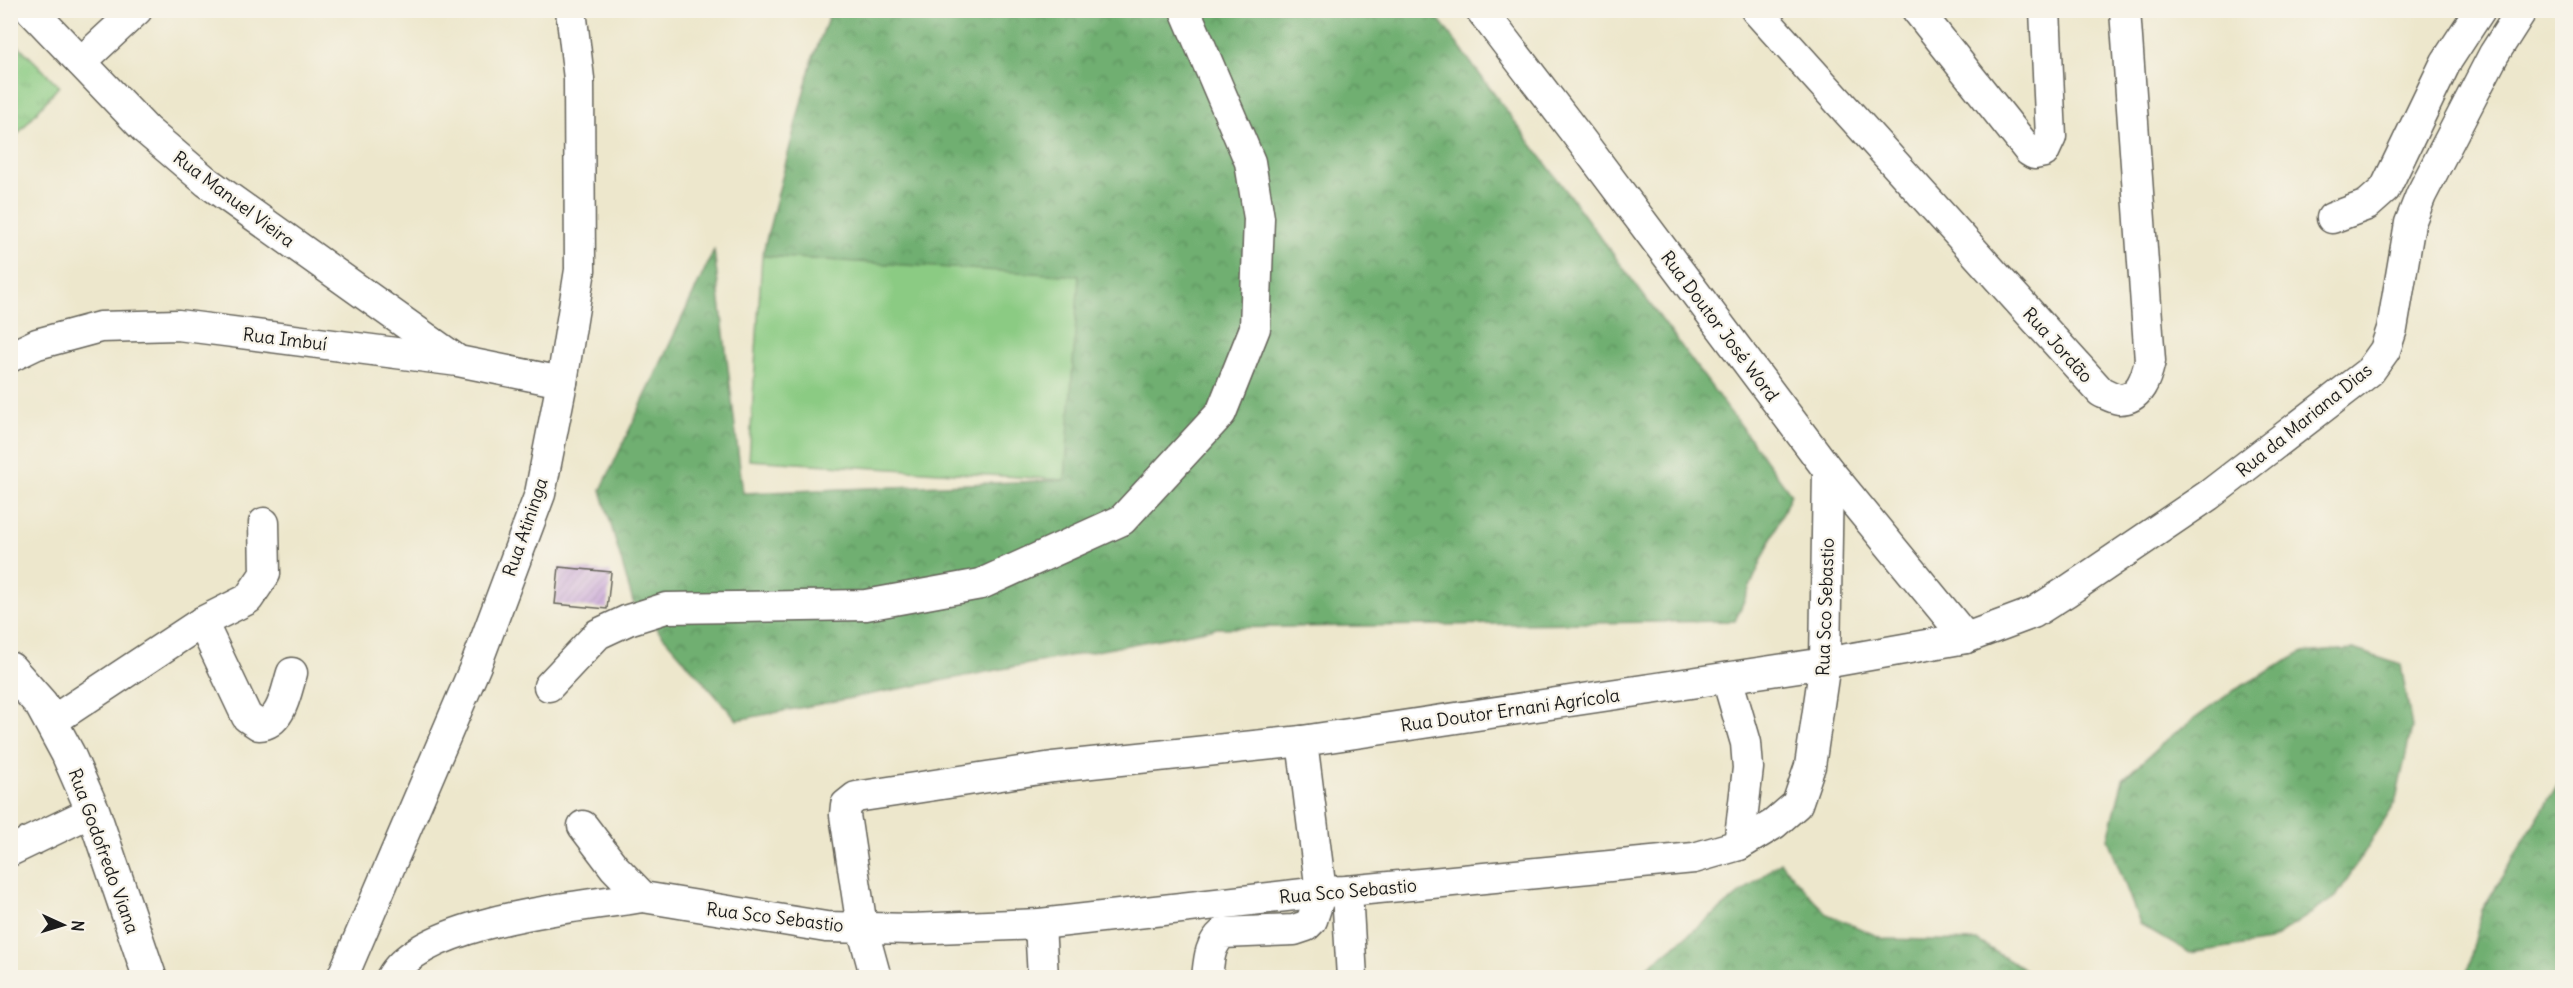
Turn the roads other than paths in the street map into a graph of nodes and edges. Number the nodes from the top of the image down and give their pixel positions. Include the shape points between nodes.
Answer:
1 (31, 10) edge
2 (137, 10) edge
3 (571, 10) edge
4 (1185, 10) edge
5 (1481, 10) edge
6 (1756, 10) edge
7 (1917, 10) edge
8 (2045, 10) edge
9 (2125, 10) edge
10 (2481, 10) edge
11 (2522, 10) edge
12 (81, 63) junction
13 (2332, 218) dead end
14 (10, 357) edge
15 (458, 361) junction
16 (562, 382) junction
17 (1828, 470) junction
18 (264, 523) dead end
19 (202, 622) junction
20 (1965, 638) junction
21 (1825, 663) junction
22 (10, 669) edge
23 (292, 673) dead end
24 (1727, 678) junction
25 (549, 686) dead end
26 (51, 722) junction
27 (1302, 741) junction
28 (93, 811) junction
29 (583, 826) dead end
30 (1739, 845) junction
31 (10, 852) edge
32 (1334, 892) junction
33 (643, 897) junction
34 (1040, 924) junction
35 (862, 927) junction
36 (150, 978) edge
37 (342, 978) edge
38 (391, 978) edge
39 (876, 978) edge
40 (1042, 978) edge
41 (1207, 978) edge
42 (1352, 978) edge

1 - 12 street, Rua Manuel Vieira
2 - 12 street
3 - 16 street, Rua Atininga via 579,79 580,270
4 - 25 street via 1250,162 1259,218 1255,328 1221,413 1122,520 981,584 866,604 666,608 598,634
5 - 17 street, Rua Doutor José Word
6 - 9 street, Rua Jordão via 2100,392 2119,399 2134,394 2145,383 2150,362
7 - 8 street via 2029,151 2039,154 2051,137
10 - 13 street via 2446,62 2385,189 2367,206
11 - 20 street, Rua da Mariana Dias via 2494,54 2421,195 2410,223 2392,329 2385,350 2370,371 2209,495 2066,592 2033,613
12 - 15 street, Rua Manuel Vieira via 146,130 207,182
14 - 15 street, Rua Imbuí via 37,344 100,327 177,326
15 - 16 street, Rua Imbuí
16 - 37 street, Rua Atininga via 536,505 476,665
17 - 20 street, Rua Doutor José Word
17 - 21 street, Rua Sco Sebastio
18 - 19 street via 265,573 259,586 248,599
19 - 23 street via 247,717 259,725 267,725 278,715
19 - 26 street
20 - 21 street, Rua Doutor Ernani Agrícola
21 - 24 street, Rua Doutor Ernani Agrícola
21 - 30 street, Rua Sco Sebastio via 1810,766 1797,804 1774,824
22 - 26 main road, Rua Godofredo Viana via 41,704
24 - 27 street, Rua Doutor Ernani Agrícola
24 - 30 street via 1746,743 1748,768
26 - 28 main road, Rua Godofredo Viana
27 - 32 street
27 - 35 street, Rua Doutor Ernani Agrícola via 1053,767 856,797 846,805 845,815
28 - 31 street
28 - 36 main road, Rua Godofredo Viana
29 - 33 street
30 - 32 street, Rua Sco Sebastio via 1694,858
32 - 34 street, Rua Sco Sebastio
32 - 41 street via 1306,926 1223,933 1210,953
32 - 42 street
33 - 35 street, Rua Sco Sebastio via 826,927
33 - 38 street, Rua Sco Sebastio via 494,921 427,944 397,966
34 - 35 street, Rua Sco Sebastio via 911,930
34 - 40 street
35 - 39 street

